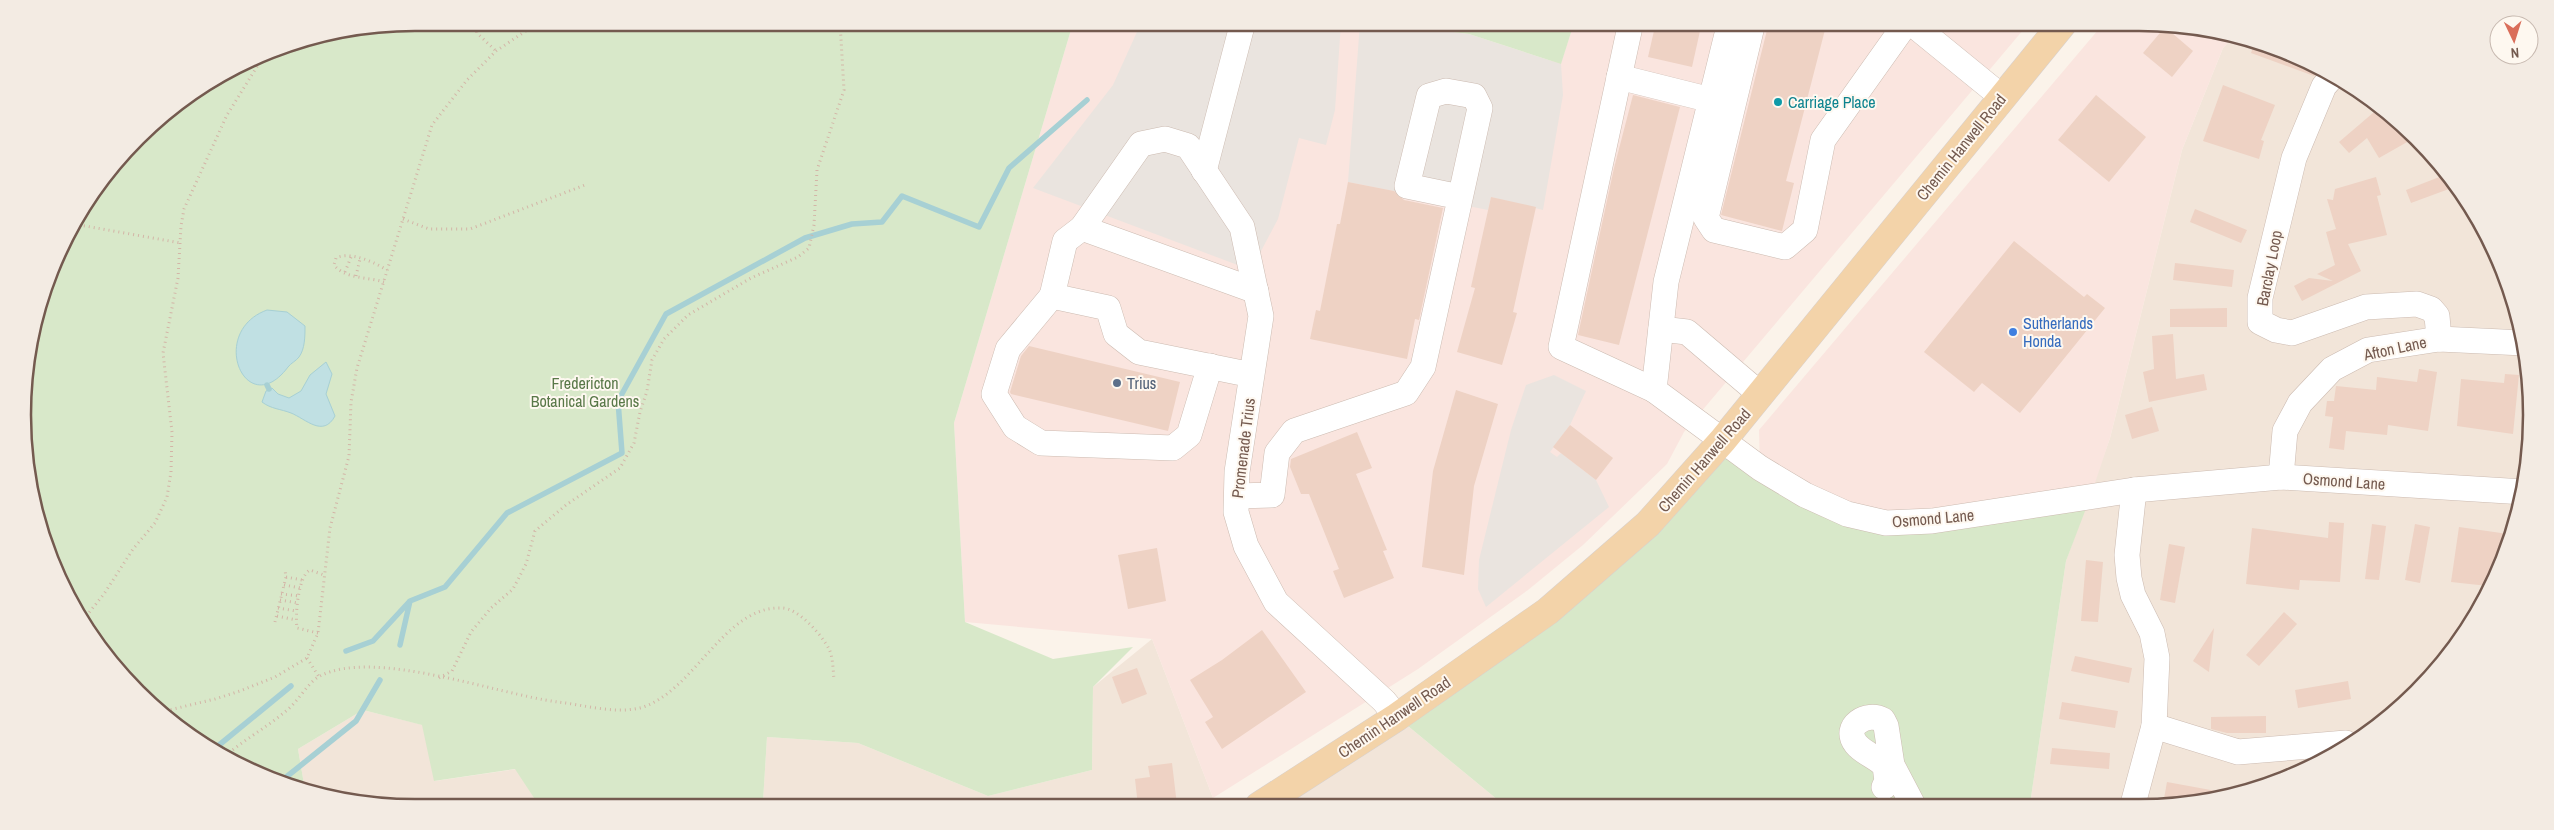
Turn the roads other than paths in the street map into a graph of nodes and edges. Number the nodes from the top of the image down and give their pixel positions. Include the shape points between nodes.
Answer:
1 (1241, 31) edge
2 (1629, 31) edge
3 (1728, 31) edge
4 (1752, 31) edge
5 (1902, 31) edge
6 (1919, 31) edge
7 (2057, 31) edge
8 (1619, 77) junction
9 (2328, 81) edge
10 (2002, 97) junction
11 (1711, 100) junction
12 (1204, 171) junction
13 (1460, 197) dead end
14 (1082, 228) junction
15 (1253, 280) junction
16 (1052, 296) junction
17 (1661, 329) junction
18 (2439, 339) junction
19 (2515, 343) edge
20 (1210, 366) junction
21 (1252, 374) junction
22 (1654, 390) junction
23 (1760, 394) junction
24 (1723, 440) junction
25 (2280, 477) junction
26 (2134, 490) junction
27 (2515, 491) edge
28 (1237, 496) junction
29 (1397, 717) junction
30 (2154, 726) junction
31 (2336, 744) edge
32 (1888, 791) edge
33 (1270, 799) edge
34 (1902, 799) edge
35 (2134, 799) edge

1 - 12 street
2 - 8 street
3 - 11 street
4 - 5 street via 1706,218 1714,230 1785,247 1805,230 1823,140
6 - 10 street
7 - 10 main road, Chemin Hanwell Road
8 - 11 street
8 - 22 street, Osmond Lane via 1561,347
9 - 18 street, Barclay Loop via 2294,158 2260,298 2260,322 2276,330 2292,332 2366,307 2416,304 2431,309 2437,316
10 - 23 main road, Chemin Hanwell Road
11 - 17 street via 1666,282
12 - 14 street, Promenade Trius via 1188,146 1165,139 1141,144
12 - 15 street, Promenade Trius via 1242,227
13 - 28 street via 1423,367 1406,393 1294,431 1278,453 1272,495
14 - 15 street
14 - 16 street, Promenade Trius via 1065,241
15 - 21 street, Promenade Trius via 1261,316
16 - 20 street via 1108,308 1116,334 1139,352
16 - 20 street via 1008,349 994,394 1015,427 1041,443 1173,448 1189,435
17 - 22 street
17 - 23 street via 1687,332
18 - 19 street, Afton Lane
18 - 25 street, Afton Lane via 2368,350 2332,369 2300,403 2285,431
20 - 21 street
21 - 28 street, Promenade Trius via 1237,472
22 - 24 street, Osmond Lane
23 - 24 main road, Chemin Hanwell Road
24 - 26 street, Osmond Lane via 1760,468 1805,495 1848,514 1886,522 1932,521
24 - 29 main road, Chemin Hanwell Road via 1648,524 1548,610
25 - 26 street, Osmond Lane
25 - 27 street, Osmond Lane
26 - 30 street via 2127,556 2133,595 2152,633 2157,658
28 - 29 street, Promenade Trius via 1236,512 1246,546 1276,602
29 - 33 main road, Chemin Hanwell Road
30 - 31 street via 2238,752
30 - 35 street
32 - 34 street

